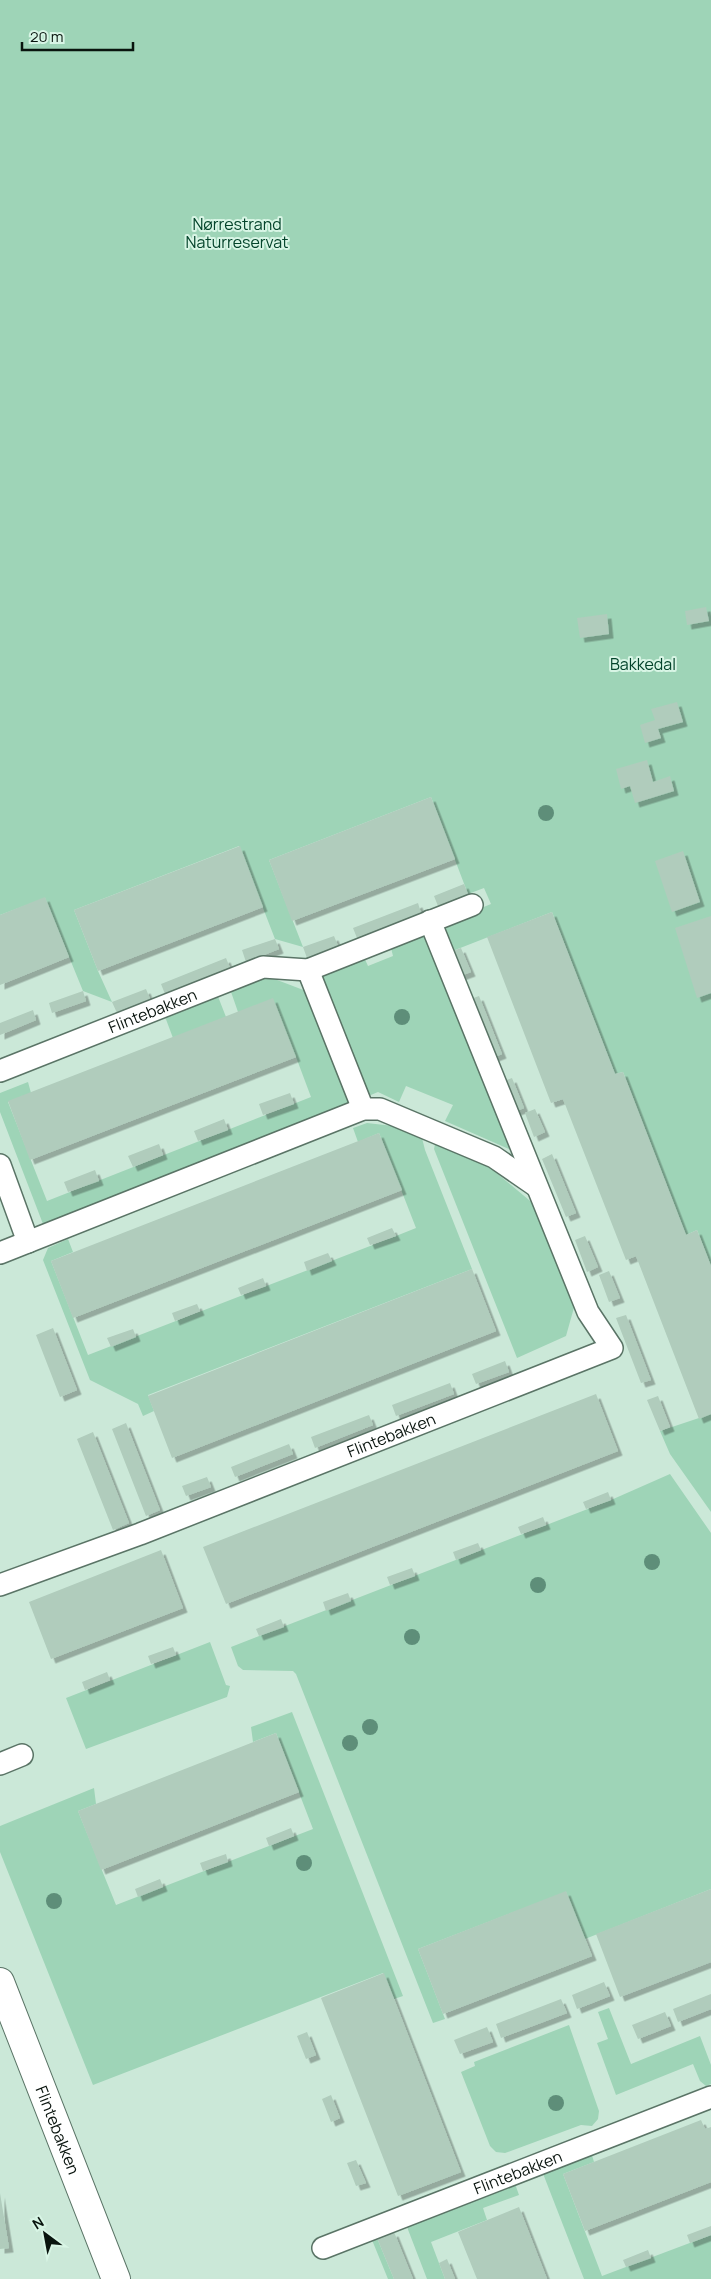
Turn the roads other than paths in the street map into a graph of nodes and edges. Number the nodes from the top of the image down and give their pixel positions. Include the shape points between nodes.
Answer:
1 (472, 905) dead end
2 (430, 922) junction
3 (308, 970) junction
4 (0, 1071) edge
5 (363, 1109) junction
6 (0, 1165) edge
7 (536, 1186) junction
8 (28, 1242) junction
9 (0, 1253) edge
10 (0, 1585) edge
11 (22, 1755) dead end
12 (0, 1764) edge
13 (0, 1982) edge
14 (711, 2097) edge
15 (323, 2248) dead end
16 (116, 2279) edge

1 - 2 lane, Flintebakken
2 - 3 lane, Flintebakken
2 - 7 lane, Flintebakken
3 - 4 lane, Flintebakken via 263,967
3 - 5 lane
5 - 7 lane via 380,1109 494,1157
5 - 8 lane
6 - 8 lane
7 - 10 lane, Flintebakken via 588,1312 612,1348 140,1534
8 - 9 lane
11 - 12 lane
13 - 16 street, Flintebakken
14 - 15 lane, Flintebakken

